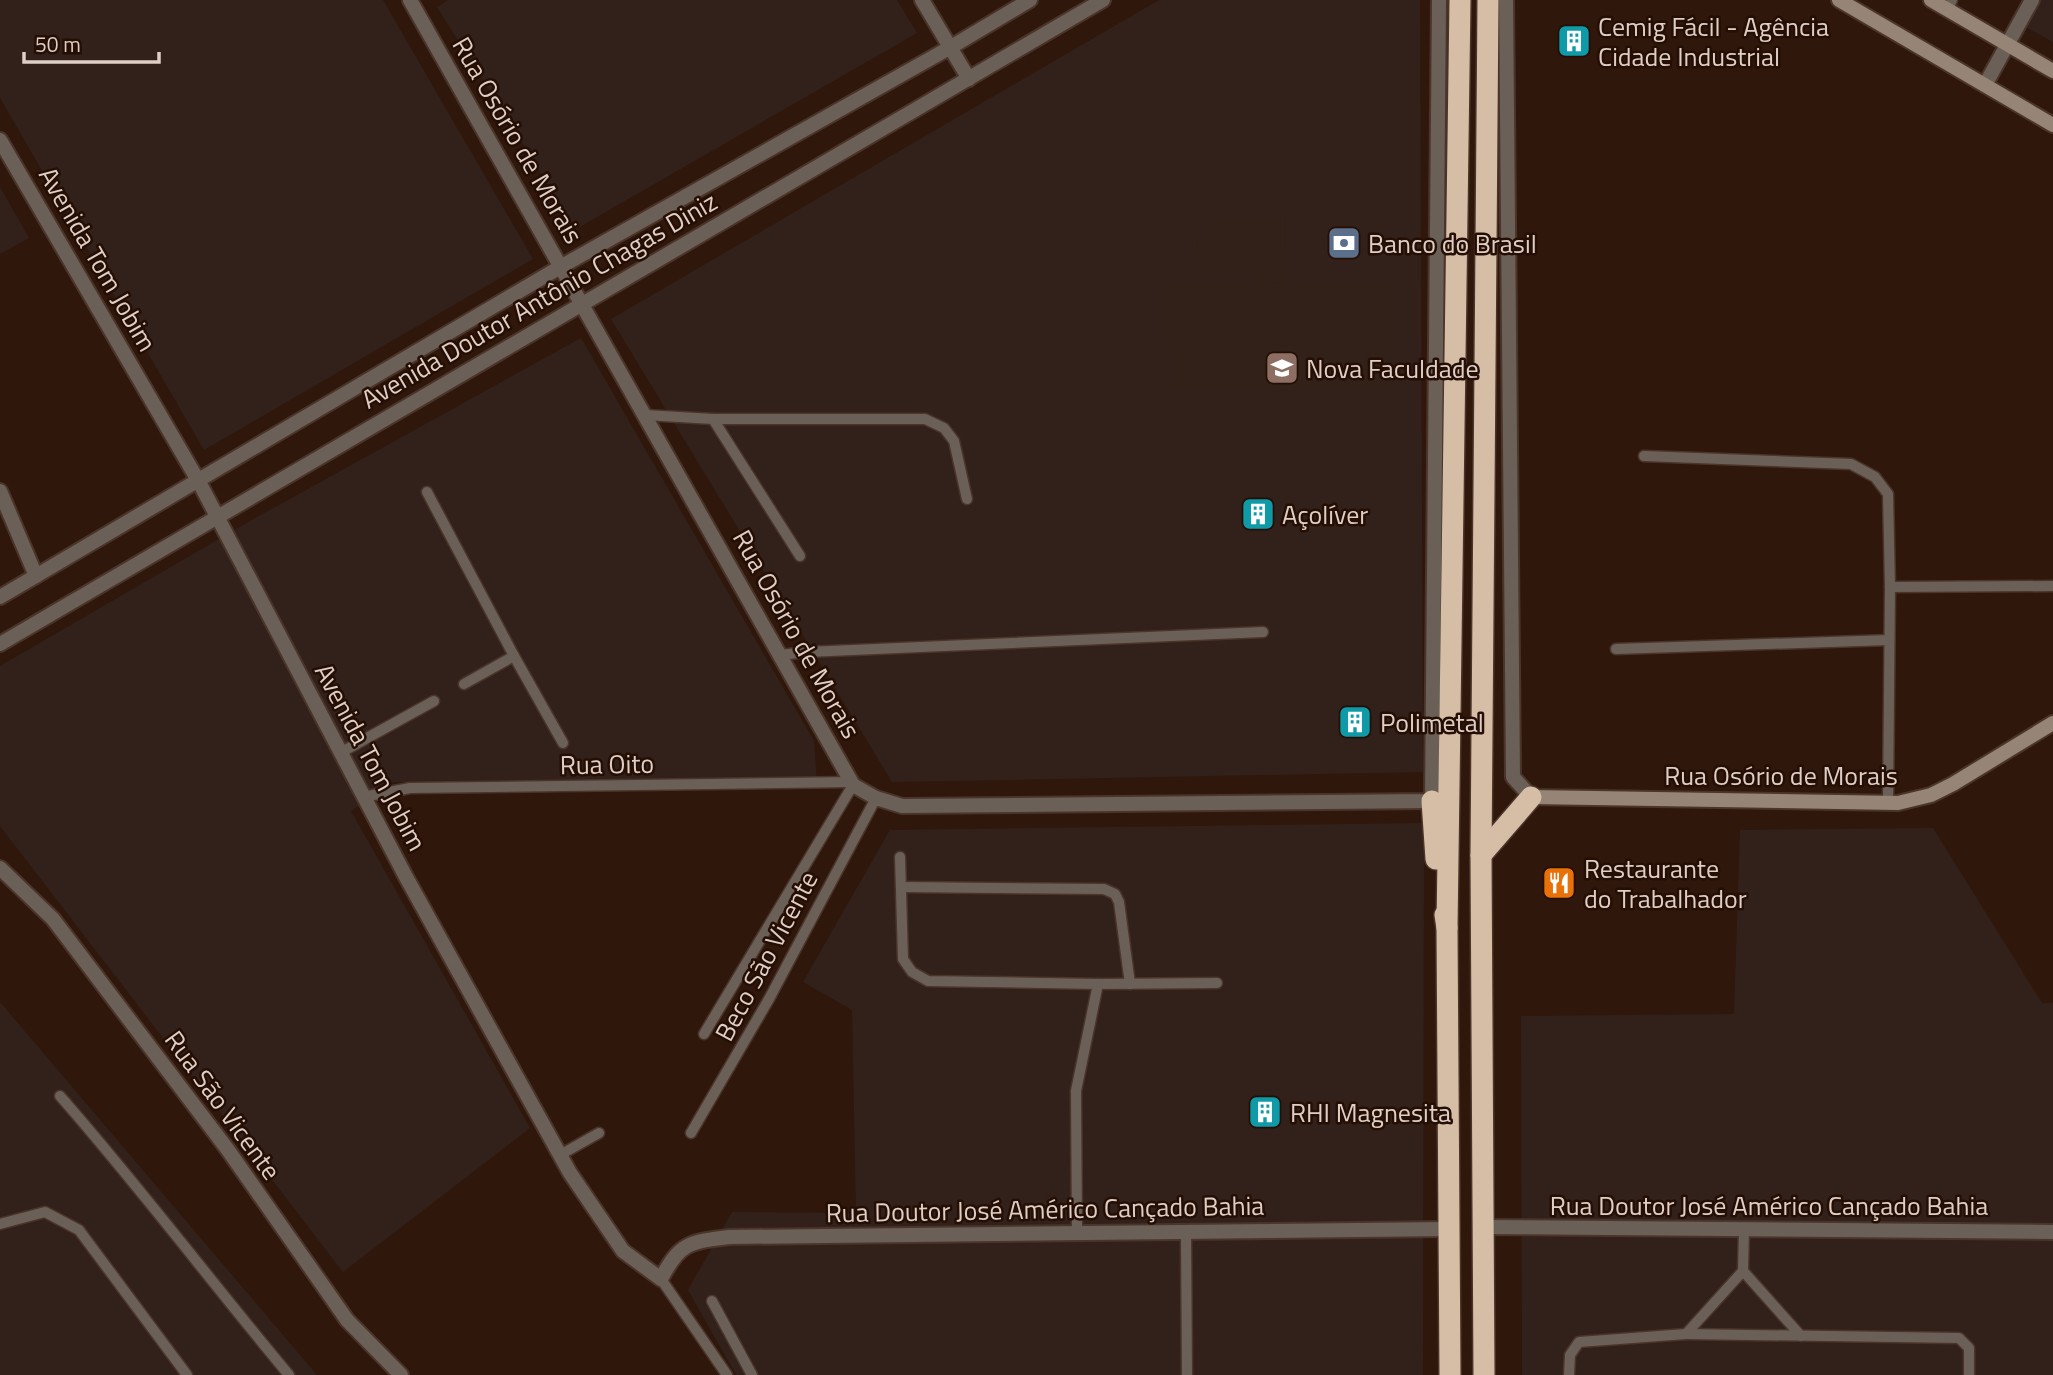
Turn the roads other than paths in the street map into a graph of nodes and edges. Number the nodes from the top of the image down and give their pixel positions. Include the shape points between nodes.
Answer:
1 (410, 0) edge
2 (922, 0) edge
3 (1030, 0) edge
4 (1103, 0) edge
5 (1439, 0) edge
6 (1460, 0) edge
7 (1488, 0) edge
8 (1506, 0) edge
9 (1839, 0) edge
10 (1931, 0) edge
11 (2032, 0) edge
12 (1950, 5) edge
13 (2007, 44) junction
14 (951, 47) junction
15 (2053, 71) edge
16 (969, 79) junction
17 (1985, 85) junction
18 (2053, 125) edge
19 (0, 140) edge
20 (562, 266) junction
21 (581, 303) junction
22 (645, 415) junction
23 (713, 419) junction
24 (1644, 456) dead end
25 (199, 482) junction
26 (0, 491) edge
27 (427, 492) dead end
28 (967, 499) dead end
29 (217, 517) junction
30 (800, 556) dead end
31 (36, 576) junction
32 (2053, 586) edge
33 (1890, 587) junction
34 (0, 597) edge
35 (1263, 632) dead end
36 (1889, 640) junction
37 (0, 644) edge
38 (1616, 649) dead end
39 (780, 655) junction
40 (514, 656) junction
41 (464, 684) dead end
42 (433, 701) dead end
43 (2053, 723) edge
44 (563, 743) dead end
45 (340, 753) junction
46 (853, 783) junction
47 (363, 797) junction
48 (1531, 797) junction
49 (876, 798) junction
50 (1432, 800) junction
51 (1888, 803) junction
52 (1480, 855) junction
53 (900, 857) dead end
54 (0, 869) edge
55 (901, 887) junction
56 (1447, 928) junction
57 (1217, 983) dead end
58 (1098, 984) junction
59 (1130, 984) junction
60 (704, 1034) dead end
61 (60, 1096) dead end
62 (599, 1133) dead end
63 (691, 1133) dead end
64 (560, 1155) junction
65 (0, 1224) edge
66 (1484, 1227) junction
67 (1448, 1229) junction
68 (1744, 1229) junction
69 (2053, 1231) edge
70 (1186, 1232) junction
71 (1077, 1233) junction
72 (1743, 1271) junction
73 (661, 1279) junction
74 (712, 1301) dead end
75 (1686, 1334) junction
76 (1801, 1336) junction
77 (187, 1375) edge
78 (289, 1375) edge
79 (401, 1375) edge
80 (727, 1375) edge
81 (752, 1375) edge
82 (1187, 1375) edge
83 (1450, 1375) edge
84 (1484, 1375) edge
85 (1569, 1375) edge
86 (1969, 1375) edge

1 - 20 street, Rua Osório de Morais
2 - 14 street
3 - 14 street, Avenida Doutor Antônio Chagas Diniz
4 - 16 street, Avenida Doutor Antônio Chagas Diniz
5 - 50 street
6 - 56 highway
7 - 52 highway
8 - 48 street via 1513,777
9 - 17 street
10 - 12 street
11 - 13 street
12 - 13 street
13 - 15 street
13 - 17 street
14 - 16 street
14 - 20 street, Avenida Doutor Antônio Chagas Diniz
16 - 21 street, Avenida Doutor Antônio Chagas Diniz
17 - 18 street
19 - 25 street, Avenida Tom Jobim
20 - 21 street, Rua Osório de Morais
20 - 25 street, Avenida Doutor Antônio Chagas Diniz
21 - 22 street, Rua Osório de Morais
21 - 29 street, Avenida Doutor Antônio Chagas Diniz
22 - 23 lane
22 - 39 street, Rua Osório de Morais
23 - 28 lane via 925,419 944,428 954,441
23 - 30 lane
24 - 33 lane via 1851,464 1875,477 1888,494
25 - 29 street, Avenida Tom Jobim
25 - 31 street, Avenida Doutor Antônio Chagas Diniz
26 - 31 street
27 - 40 lane
29 - 37 street, Avenida Doutor Antônio Chagas Diniz
29 - 45 street, Avenida Tom Jobim
31 - 34 street, Avenida Doutor Antônio Chagas Diniz
32 - 33 lane
33 - 36 lane
35 - 39 lane
36 - 38 lane
36 - 51 lane
39 - 46 street, Rua Osório de Morais
40 - 41 lane
40 - 44 lane
42 - 45 lane
43 - 51 street, Rua Osório de Morais via 1942,789
45 - 47 street, Avenida Tom Jobim
46 - 47 lane, Rua Oito via 410,788
46 - 49 street
46 - 60 lane
47 - 64 street, Avenida Tom Jobim
48 - 51 street, Rua Osório de Morais
48 - 52 highway
49 - 50 street via 902,806
49 - 63 lane, Beco São Vicente
50 - 56 highway
52 - 66 highway
53 - 55 lane
54 - 79 street, Rua São Vicente via 53,919 228,1150 347,1321
55 - 58 lane via 903,959 912,972 928,981
55 - 59 lane via 1104,889 1119,902
56 - 67 highway
57 - 59 lane
58 - 59 lane
58 - 71 lane via 1076,1091
61 - 78 lane
62 - 64 lane
64 - 73 street, Avenida Tom Jobim via 622,1251
65 - 77 lane via 45,1212 79,1230
66 - 68 street, Rua Doutor José Américo Cançado Bahia
66 - 84 highway
67 - 70 street, Rua Doutor José Américo Cançado Bahia
67 - 83 highway
68 - 69 street, Rua Doutor José Américo Cançado Bahia
68 - 72 lane
70 - 71 street, Rua Doutor José Américo Cançado Bahia
70 - 82 lane
71 - 73 street, Rua Doutor José Américo Cançado Bahia via 729,1237 697,1241 673,1255
72 - 75 lane
72 - 76 lane
73 - 80 lane, Avenida Tom Jobim
74 - 81 lane
75 - 76 lane
75 - 85 lane via 1579,1342 1570,1355
76 - 86 lane via 1959,1338 1969,1348

